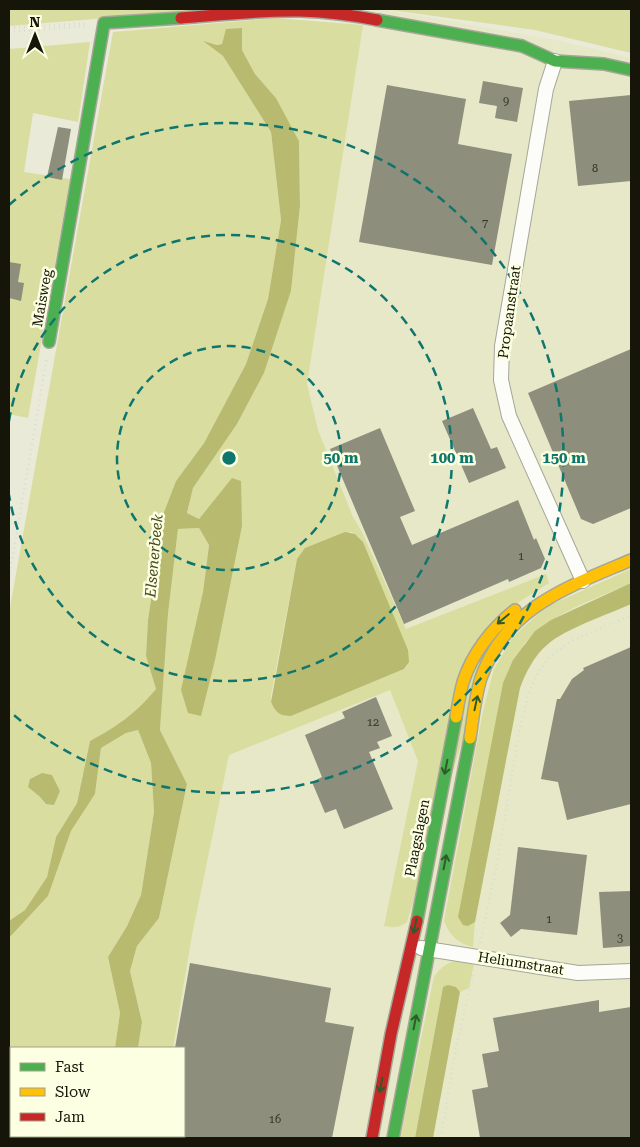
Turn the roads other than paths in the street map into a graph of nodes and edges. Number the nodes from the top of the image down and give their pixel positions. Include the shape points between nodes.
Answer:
1 (555, 61) junction
2 (631, 70) edge
3 (49, 342) road end
4 (631, 560) edge
5 (583, 581) junction
6 (562, 590) junction
7 (411, 946) junction
8 (429, 950) junction
9 (631, 971) edge
10 (372, 1138) edge
11 (392, 1138) edge

1 - 2 street via 604,64
1 - 3 street, Maisweg via 522,46 351,15 302,11 104,23
1 - 5 street, Propaanstraat via 546,89 503,336 501,380 510,416
4 - 5 street, Plaagslagen
5 - 6 street, Plaagslagen
6 -> 7 street, Plaagslagen via 521,605 492,629 462,682
8 -> 6 street, Plaagslagen via 481,679 493,653 513,625
7 - 8 street, Heliumstraat
7 -> 10 street, Plaagslagen
8 - 9 street, Heliumstraat via 578,973
11 -> 8 street, Plaagslagen

